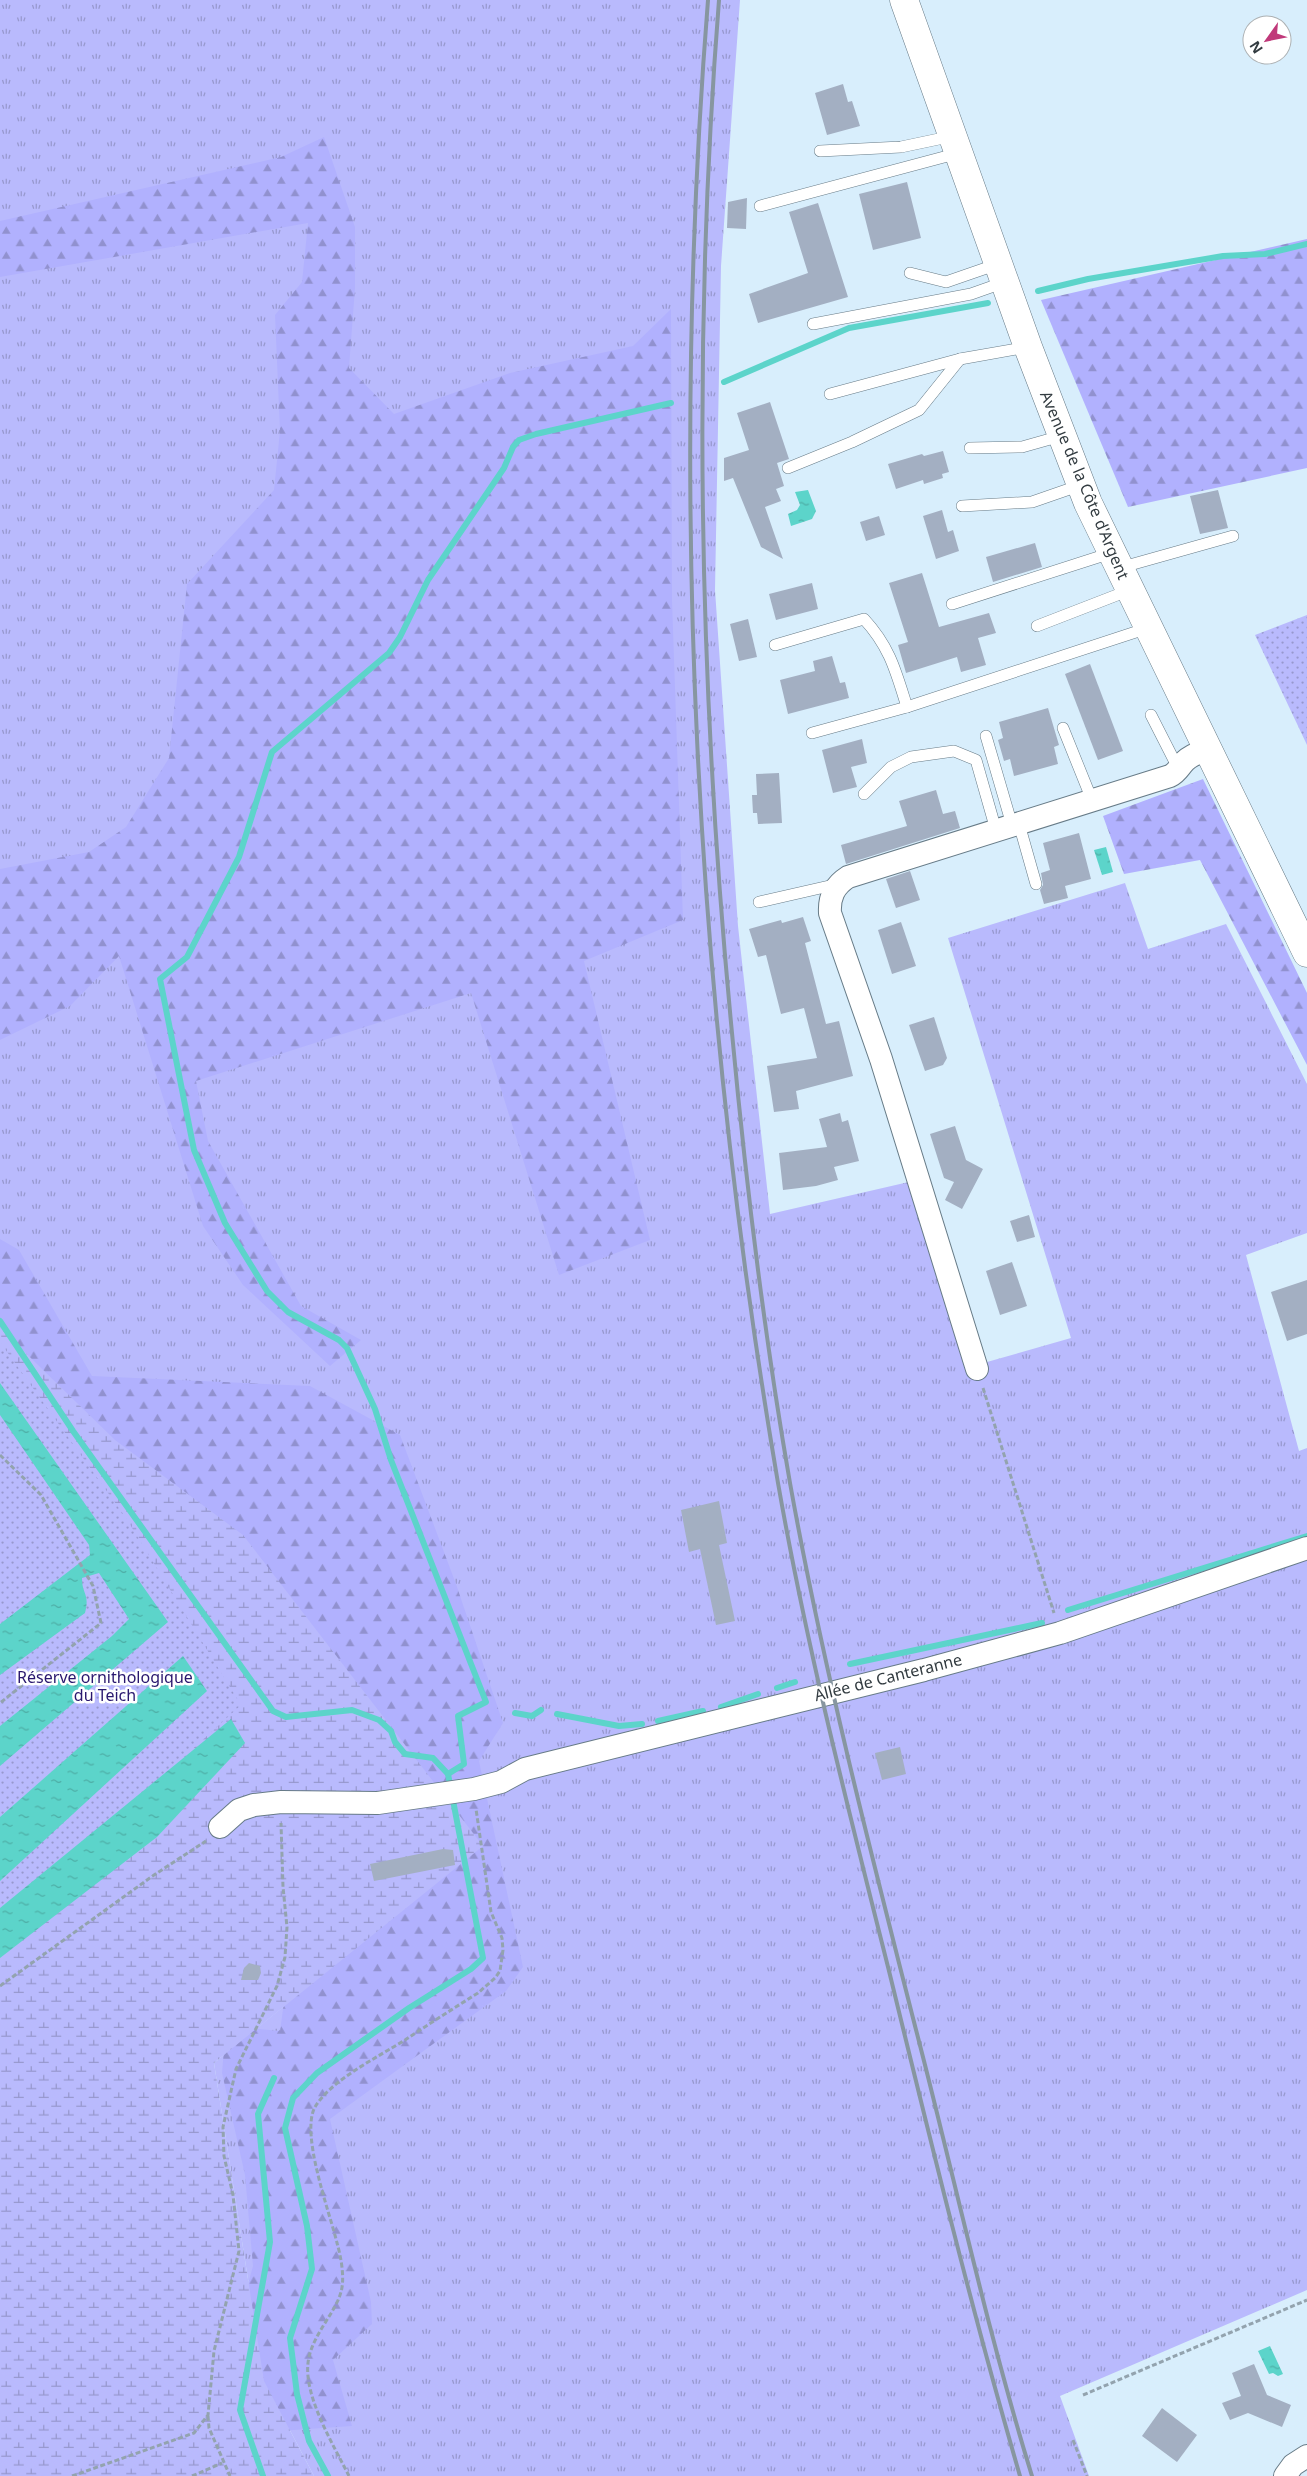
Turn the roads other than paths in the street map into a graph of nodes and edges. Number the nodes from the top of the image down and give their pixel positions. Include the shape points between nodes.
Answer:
1 (904, 0) edge
2 (956, 144) junction
3 (820, 152) dead end
4 (760, 206) dead end
5 (910, 273) dead end
6 (1002, 273) junction
7 (813, 324) dead end
8 (1028, 347) junction
9 (960, 359) junction
10 (830, 394) dead end
11 (1061, 436) junction
12 (970, 448) dead end
13 (788, 468) dead end
14 (1081, 485) junction
15 (962, 506) dead end
16 (1233, 536) dead end
17 (1120, 570) junction
18 (952, 604) dead end
19 (1037, 626) dead end
20 (1148, 628) junction
21 (774, 646) dead end
22 (907, 707) junction
23 (1151, 714) dead end
24 (1063, 728) dead end
25 (812, 733) dead end
26 (986, 736) dead end
27 (1208, 749) junction
28 (1179, 770) junction
29 (864, 794) dead end
30 (1092, 800) junction
31 (1009, 826) junction
32 (838, 884) junction
33 (1036, 884) dead end
34 (759, 902) dead end
35 (1307, 953) edge
36 (977, 1369) road end
37 (1307, 1548) edge
38 (220, 1827) road end
39 (1307, 2456) edge
40 (1285, 2476) edge

1 - 2 main road, Avenue de la Côte d'Argent
2 - 3 lane
2 - 4 lane
2 - 6 main road, Avenue de la Côte d'Argent
5 - 6 lane via 946,282
6 - 7 lane via 970,294
6 - 8 main road, Avenue de la Côte d'Argent
8 - 9 lane
8 - 11 main road, Avenue de la Côte d'Argent
9 - 10 lane
9 - 13 lane via 919,410
11 - 12 lane via 1022,448
11 - 14 main road, Avenue de la Côte d'Argent
14 - 15 lane via 1032,502
14 - 17 main road, Avenue de la Côte d'Argent
16 - 17 lane
17 - 18 lane
17 - 19 lane
17 - 20 main road, Avenue de la Côte d'Argent
20 - 22 lane
20 - 27 main road, Avenue de la Côte d'Argent
21 - 22 lane via 864,619 880,636 894,664
22 - 25 lane
23 - 28 lane
24 - 30 lane
26 - 31 lane
27 - 28 street via 1193,756
27 - 35 main road, Avenue de la Côte d'Argent
28 - 30 street via 1170,776
29 - 31 lane via 890,767 911,757 954,751 976,760
30 - 31 street
31 - 32 street via 848,877
31 - 33 lane
32 - 34 lane
32 - 36 street via 831,898 830,913 881,1060
37 - 38 street, Allée de Canteranne via 1060,1633 525,1769 501,1782 470,1790 378,1803 281,1802 254,1805 239,1810
39 - 40 street via 1293,2465

